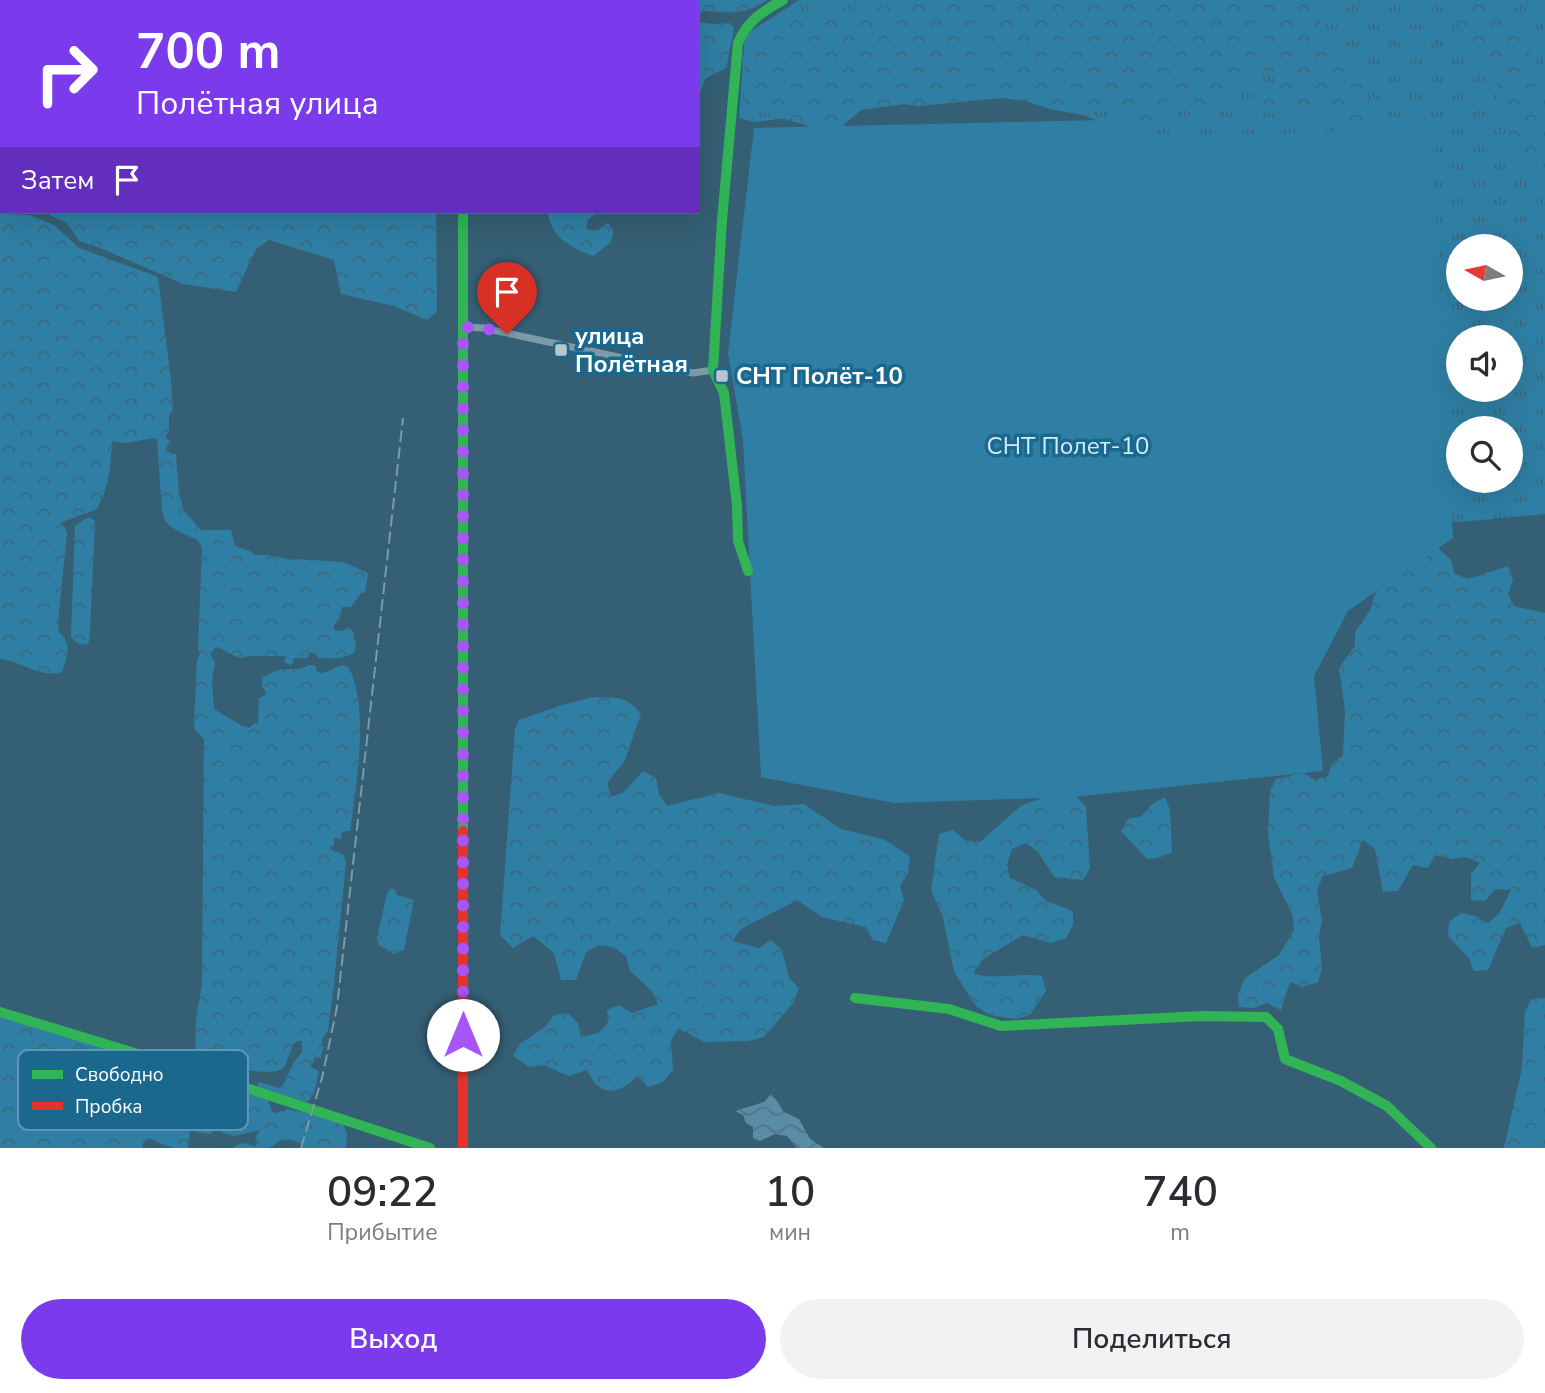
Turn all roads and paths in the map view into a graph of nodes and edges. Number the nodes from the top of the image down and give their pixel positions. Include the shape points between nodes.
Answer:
1 (783, 0) edge
2 (463, 214) edge
3 (463, 327) junction
4 (713, 370) junction
5 (748, 571) dead end
6 (855, 998) dead end
7 (0, 1012) edge
8 (124, 1050) edge
9 (248, 1089) edge
10 (430, 1148) edge
11 (463, 1148) edge
12 (1431, 1148) edge

1 - 4 street via 750,20 738,43
2 - 3 street
3 - 4 street via 693,373
3 - 11 street
4 - 5 street via 724,393 738,541
6 - 12 street via 949,1009 1001,1026 1266,1017 1278,1029 1285,1059 1387,1106
7 - 8 street
9 - 10 street

